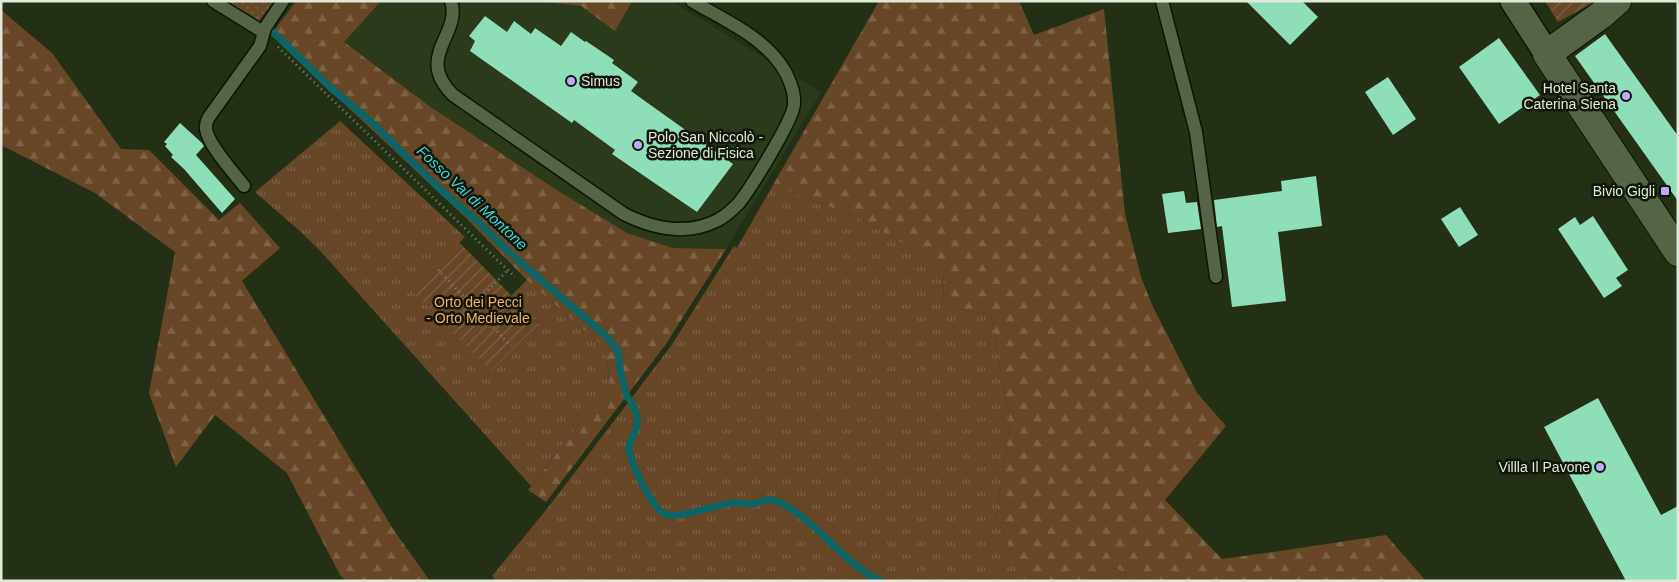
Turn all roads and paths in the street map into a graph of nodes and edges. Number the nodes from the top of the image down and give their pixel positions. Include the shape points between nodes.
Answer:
1 (213, 1) edge
2 (283, 1) edge
3 (451, 1) edge
4 (692, 1) edge
5 (1162, 1) edge
6 (1513, 1) edge
7 (1617, 1) edge
8 (263, 32) junction
9 (1547, 54) junction
10 (244, 186) dead end
11 (1678, 252) edge
12 (438, 270) dead end
13 (508, 270) junction
14 (515, 277) dead end
15 (1216, 277) dead end
16 (473, 306) junction
17 (453, 326) dead end
18 (511, 346) dead end

1 - 8 lane
2 - 8 lane
3 - 4 lane via 453,16 438,54 438,64 442,80 453,95 624,214 655,227 685,229 720,219 739,203 785,129 794,104 793,91 781,65 764,46
5 - 15 lane via 1196,132
6 - 9 street
7 - 9 main road
8 - 10 lane via 260,46 206,124 213,145
8 - 13 path
9 - 11 main road
12 - 16 path
13 - 14 path
13 - 16 path
16 - 17 path
16 - 18 path

